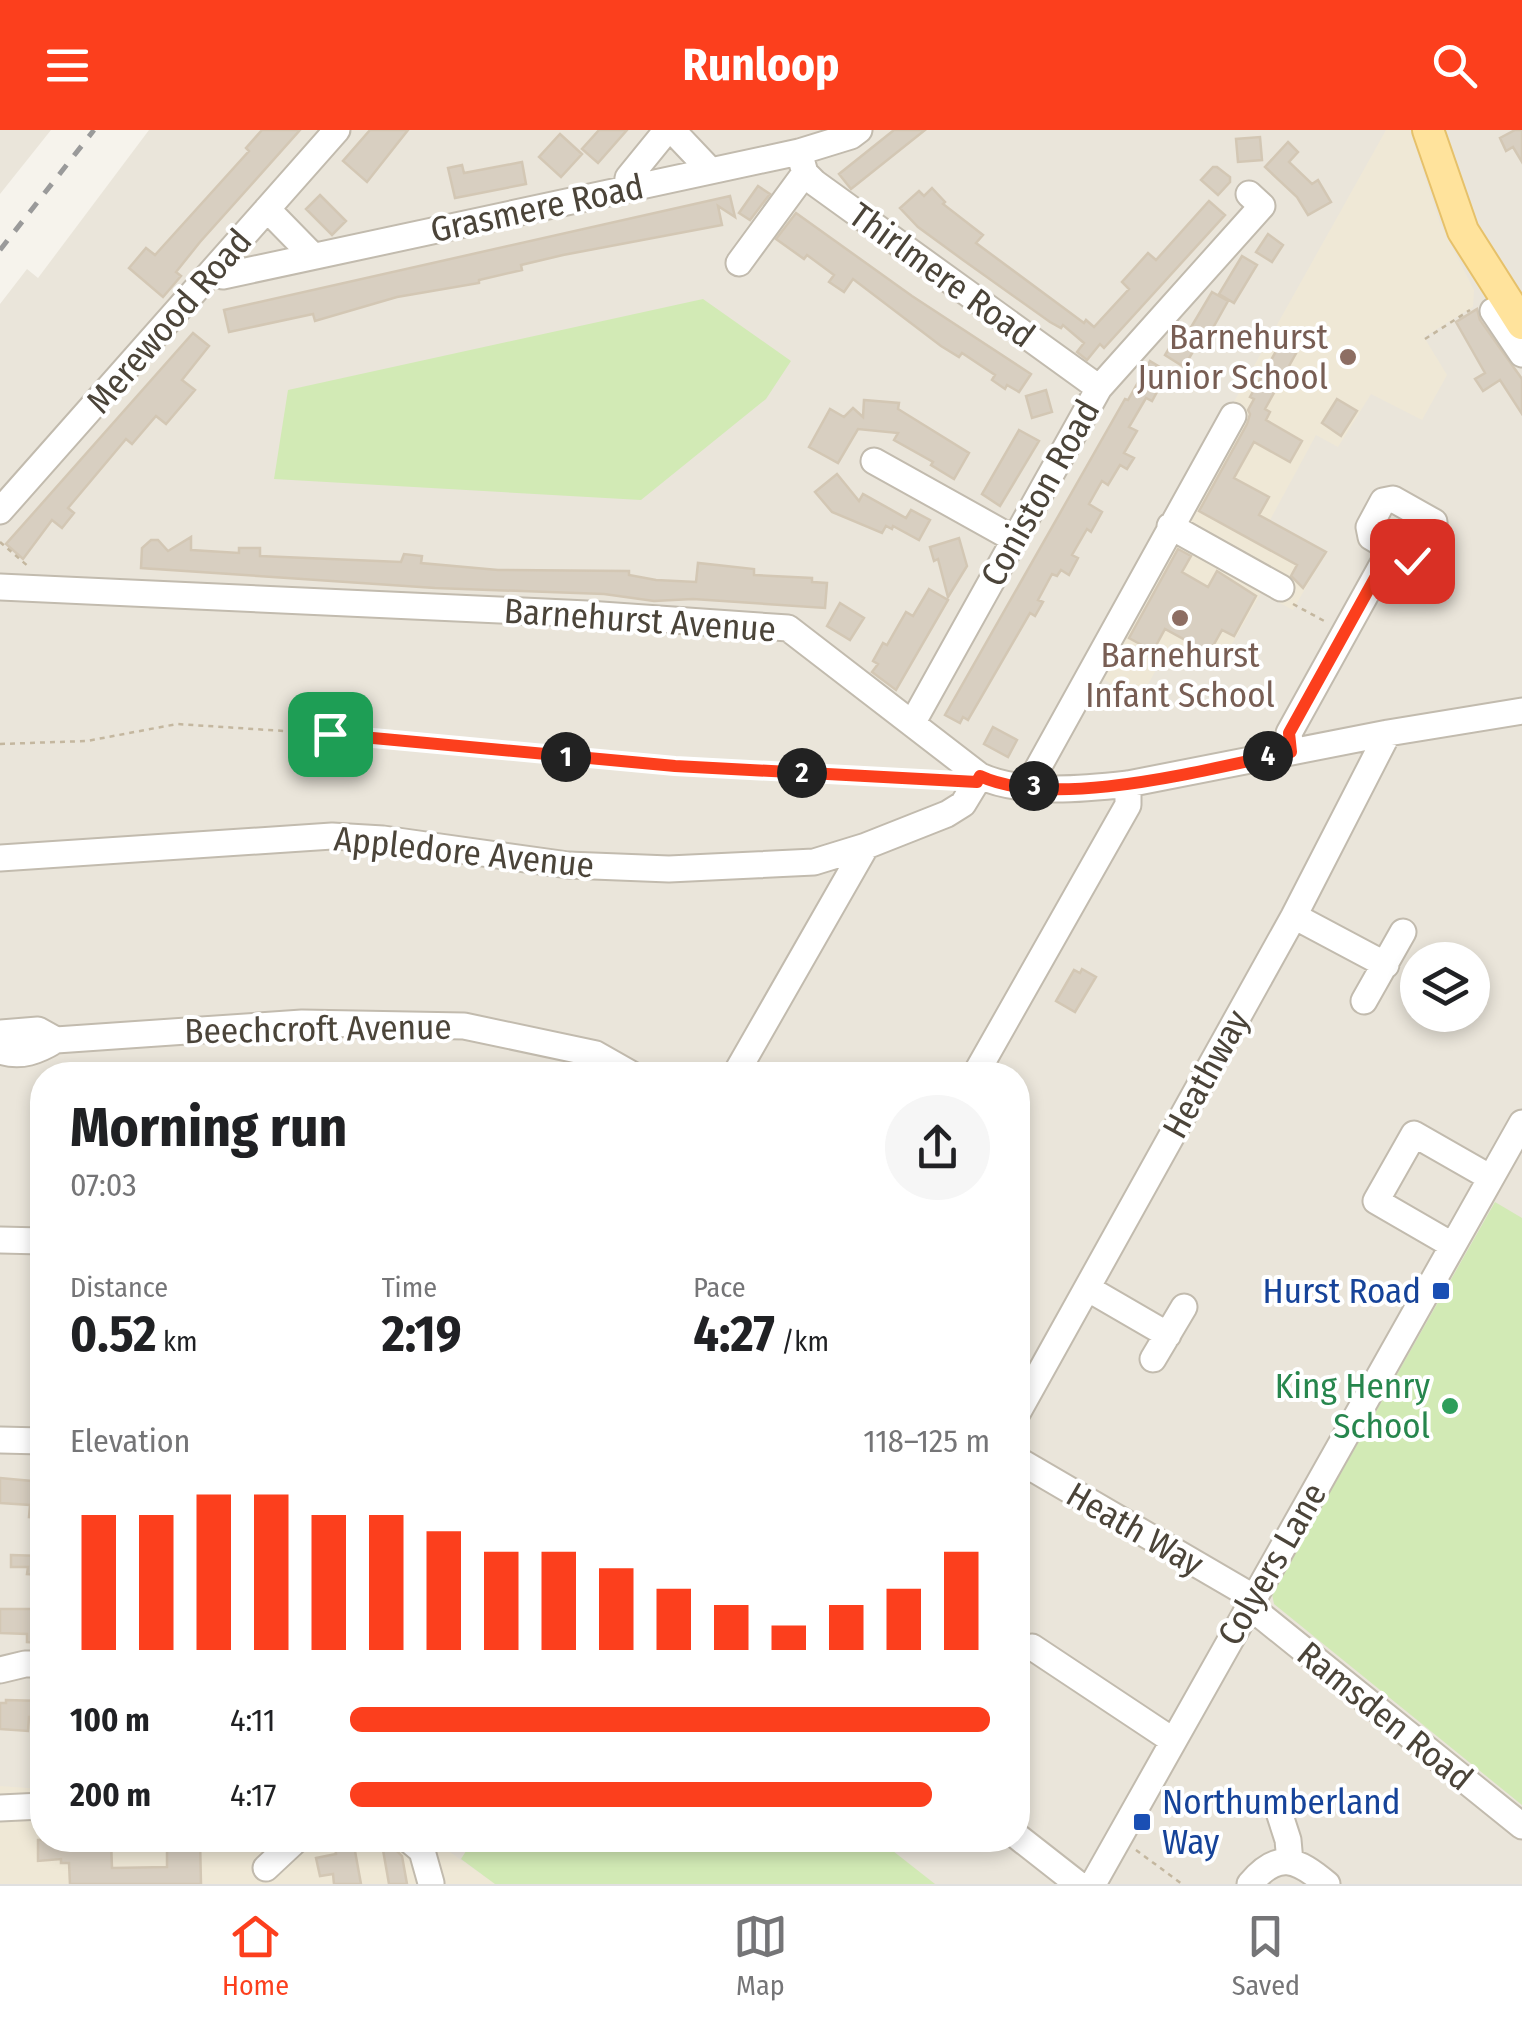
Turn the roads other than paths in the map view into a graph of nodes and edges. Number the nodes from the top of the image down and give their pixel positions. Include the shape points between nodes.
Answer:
1 (337, 130) edge
2 (670, 130) edge
3 (859, 130) edge
4 (1428, 130) edge
5 (802, 163) junction
6 (710, 170) junction
7 (628, 188) junction
8 (1249, 194) dead end
9 (267, 209) junction
10 (313, 256) junction
11 (739, 264) dead end
12 (212, 272) junction
13 (1483, 310) road end
14 (1522, 324) edge
15 (1522, 354) edge
16 (1099, 388) junction
17 (1233, 416) dead end
18 (874, 462) dead end
19 (0, 511) edge
20 (1170, 526) junction
21 (1014, 539) junction
22 (1391, 549) dead end
23 (0, 586) edge
24 (1282, 588) road end
25 (1522, 710) edge
26 (914, 722) junction
27 (1388, 732) junction
28 (1291, 752) junction
29 (978, 779) junction
30 (1128, 784) junction
31 (1028, 786) junction
32 (866, 846) junction
33 (0, 858) edge
34 (1294, 916) junction
35 (1403, 932) dead end
36 (1386, 964) junction
37 (1364, 1001) dead end
38 (0, 1034) edge
39 (56, 1040) junction
40 (0, 1052) edge
41 (610, 1062) edge
42 (742, 1062) edge
43 (983, 1062) edge
44 (1522, 1123) edge
45 (1491, 1178) junction
46 (0, 1240) edge
47 (30, 1241) edge
48 (1452, 1245) junction
49 (1087, 1288) junction
50 (1184, 1307) dead end
51 (1168, 1335) junction
52 (1153, 1359) dead end
53 (1030, 1390) edge
54 (0, 1440) edge
55 (30, 1441) edge
56 (1030, 1467) edge
57 (1250, 1601) junction
58 (1032, 1647) dead end
59 (0, 1652) edge
60 (23, 1666) edge
61 (1172, 1740) junction
62 (30, 1807) edge
63 (0, 1808) edge
64 (1278, 1809) dead end
65 (1522, 1826) edge
66 (1030, 1846) edge
67 (283, 1852) edge
68 (422, 1852) edge
69 (1290, 1862) junction
70 (266, 1868) dead end
71 (431, 1883) edge
72 (1078, 1884) edge
73 (1093, 1884) edge
74 (1250, 1884) edge
75 (1327, 1884) edge

1 - 9 street, Merewood Road
2 - 6 street
2 - 7 street via 628,178
3 - 5 street, Grasmere Road
4 - 14 main road via 1463,231
5 - 6 street, Grasmere Road
5 - 11 street
5 - 16 street, Thirlmere Road
6 - 7 street, Grasmere Road
7 - 10 street, Grasmere Road
8 - 16 street, Coniston Road via 1262,206
9 - 10 street
9 - 12 street, Merewood Road
10 - 12 street, Grasmere Road via 223,276
12 - 19 street, Merewood Road
13 - 15 street
16 - 21 street, Coniston Road
17 - 20 street
18 - 21 street
20 - 24 street
20 - 31 street
21 - 26 street, Coniston Road
22 - 28 street via 1289,733
23 - 26 street, Barnehurst Avenue via 788,628
25 - 27 street, Barnehurst Avenue
26 - 29 street, Barnehurst Avenue
27 - 28 street, Barnehurst Avenue
27 - 34 street, Heathway
28 - 30 street, Barnehurst Avenue
29 - 31 street, Barnehurst Avenue
29 - 32 street, Appledore Avenue via 963,804 947,814
30 - 31 street, Barnehurst Avenue
30 - 43 street via 1128,804
32 - 33 street, Appledore Avenue via 814,862 669,869 568,865 332,836
32 - 42 street
34 - 36 street
34 - 49 street, Heathway
35 - 36 street
36 - 37 street
38 - 39 street, Beechcroft Avenue via 38,1030
39 - 40 street, Beechcroft Avenue via 36,1052
39 - 41 street, Beechcroft Avenue via 302,1024 464,1026
44 - 45 street, Colyers Lane
45 - 48 street, Colyers Lane
45 - 48 street via 1414,1134 1376,1201
46 - 47 street
48 - 57 street, Colyers Lane
49 - 51 street
49 - 53 street, Heathway
50 - 51 street
51 - 52 street
54 - 55 street
56 - 57 street, Heath Way
57 - 61 street, Colyers Lane
57 - 65 street, Ramsden Road
58 - 61 street
59 - 60 street
61 - 73 street, Colyers Lane
62 - 63 street
64 - 69 street
66 - 72 street
67 - 70 street
68 - 71 street
69 - 74 street via 1270,1865
69 - 75 street

